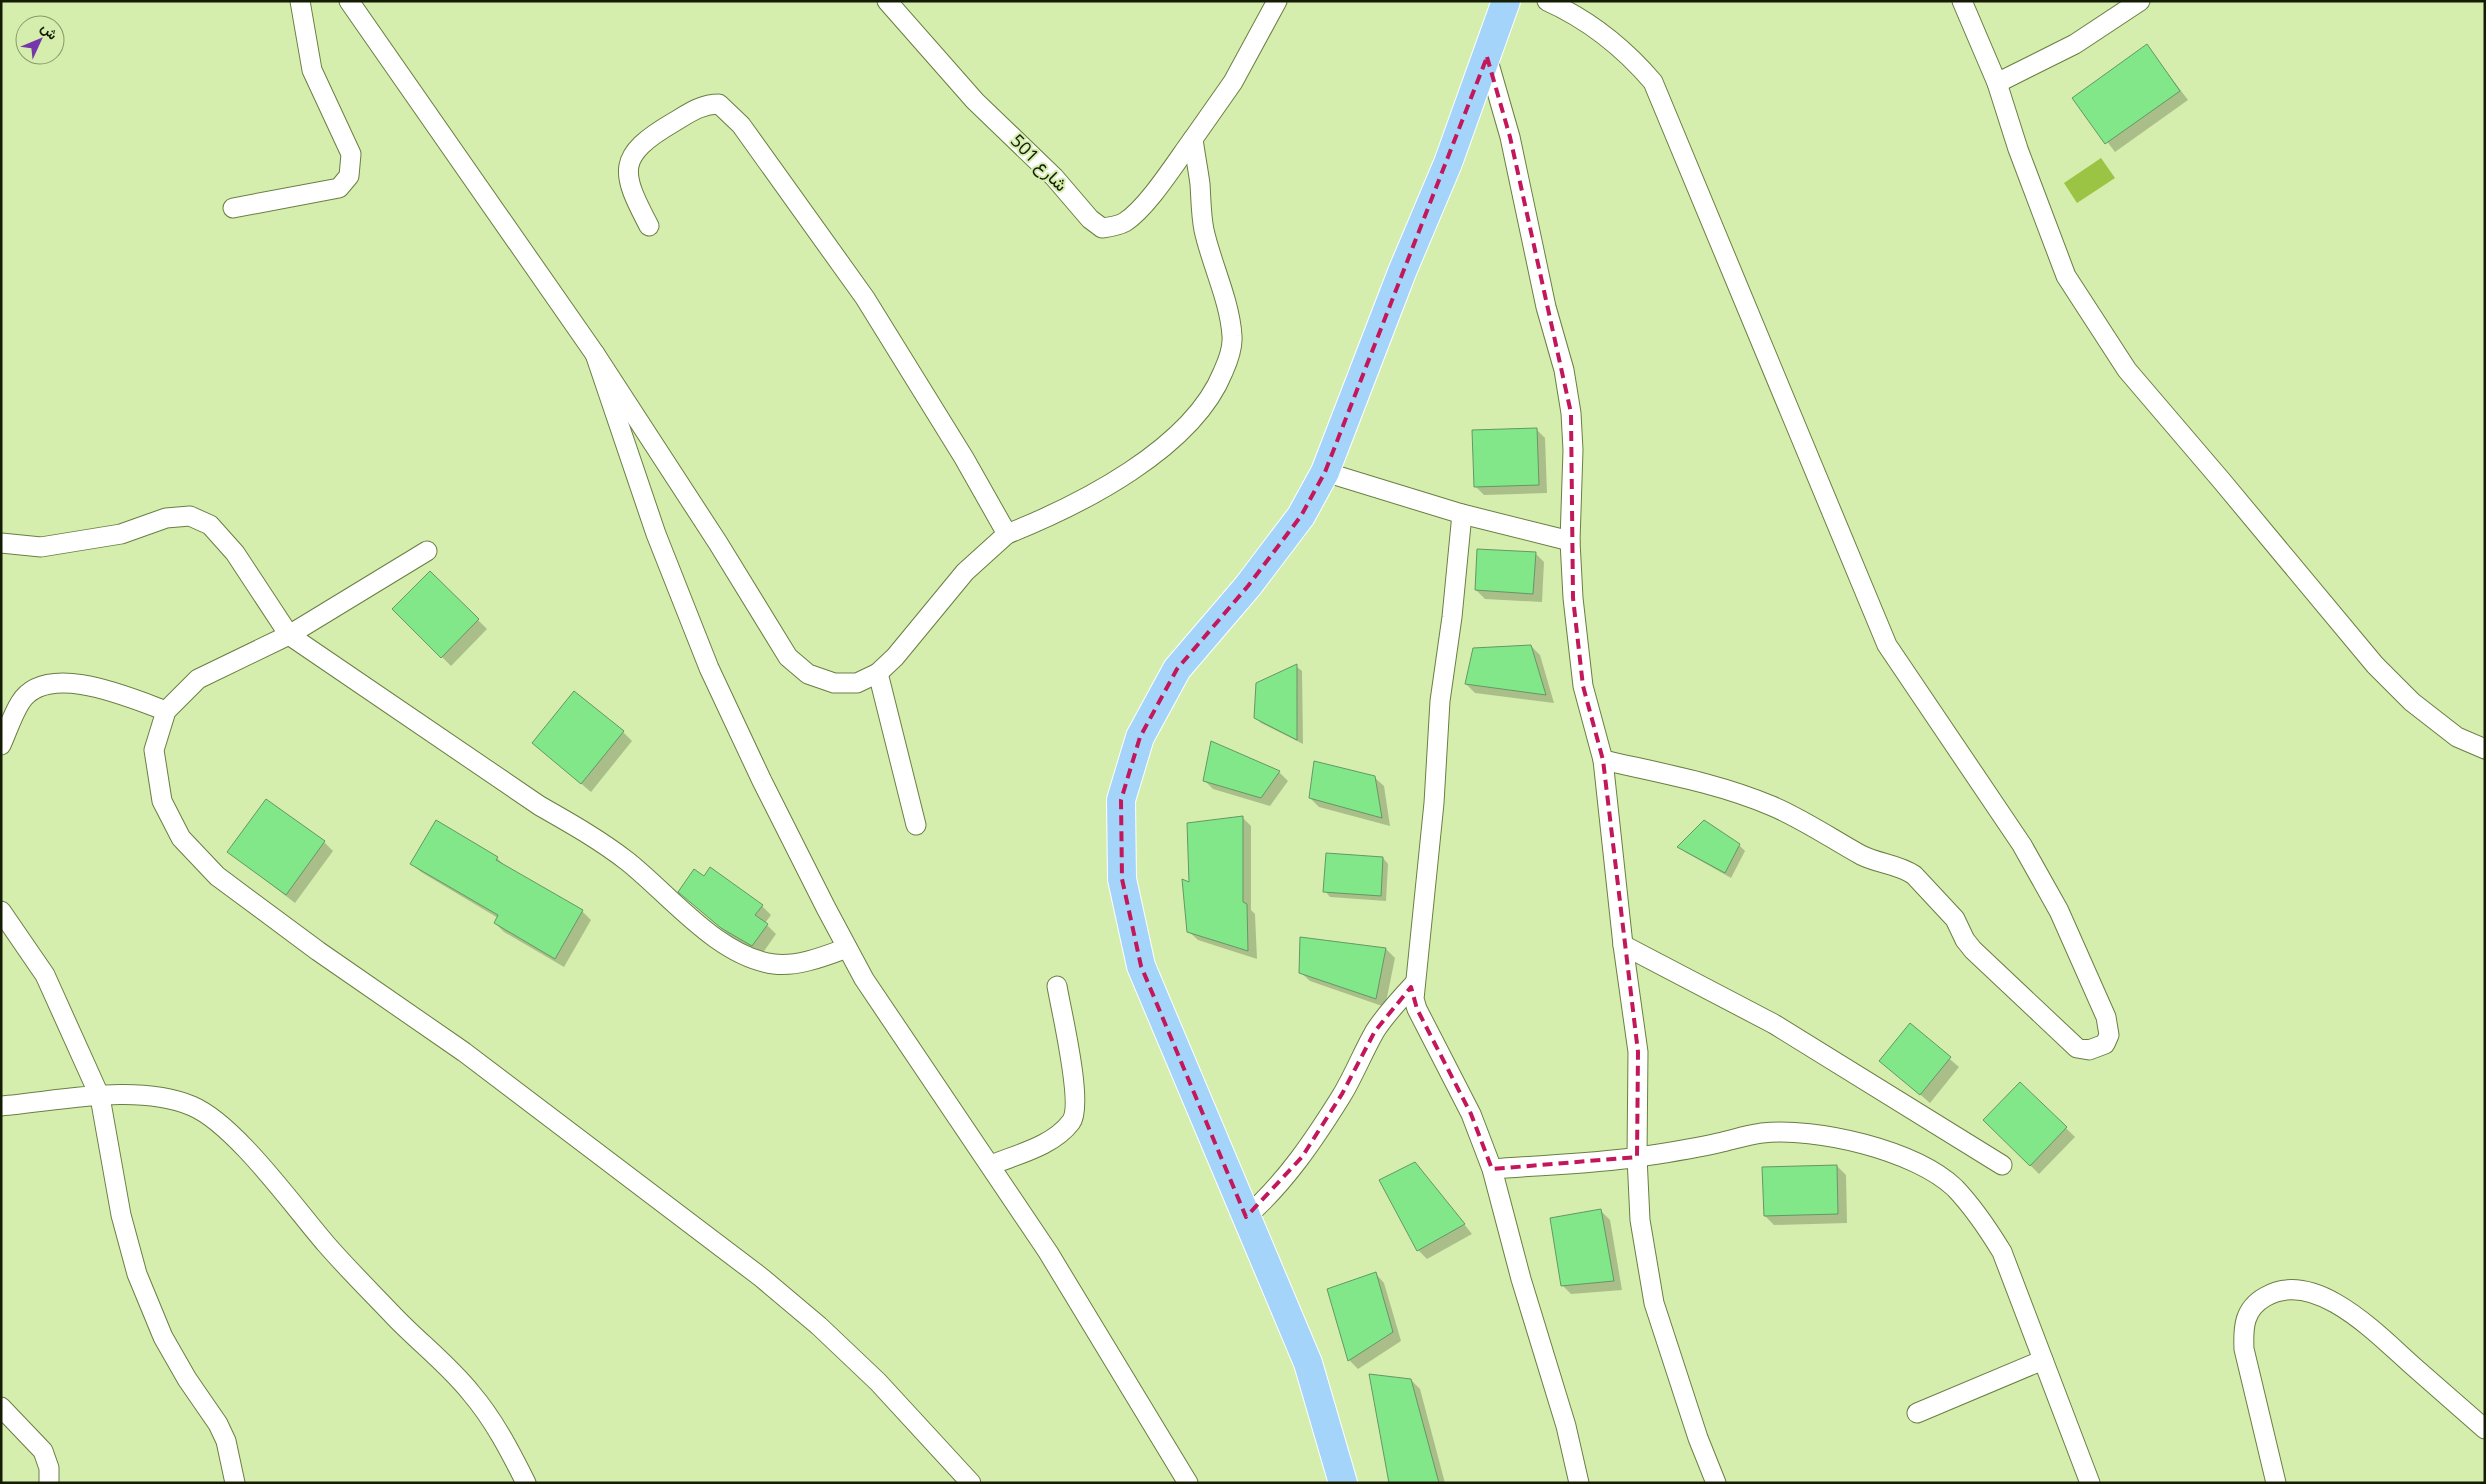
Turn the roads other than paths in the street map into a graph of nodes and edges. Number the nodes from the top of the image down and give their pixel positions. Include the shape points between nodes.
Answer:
1 (300, 1) edge
2 (349, 1) edge
3 (887, 1) edge
4 (1277, 1) edge
5 (1506, 1) edge
6 (1546, 1) edge
7 (1962, 1) edge
8 (2140, 1) edge
9 (1487, 58) junction
10 (1997, 83) junction
11 (1193, 139) junction
12 (233, 208) dead end
13 (649, 226) dead end
14 (595, 354) junction
15 (1325, 472) junction
16 (1462, 514) junction
17 (1007, 534) junction
18 (1570, 541) junction
19 (1, 544) edge
20 (427, 551) dead end
21 (289, 635) junction
22 (878, 673) junction
23 (166, 711) junction
24 (1, 745) edge
25 (2485, 748) edge
26 (1603, 760) junction
27 (916, 825) dead end
28 (1, 910) edge
29 (1623, 945) junction
30 (848, 948) junction
31 (1414, 984) junction
32 (1057, 986) dead end
33 (100, 1096) junction
34 (1, 1106) edge
35 (1637, 1157) junction
36 (991, 1165) junction
37 (2002, 1165) dead end
38 (1492, 1169) junction
39 (1246, 1218) junction
40 (2043, 1360) junction
41 (1, 1407) edge
42 (1917, 1413) dead end
43 (2485, 1429) edge
44 (1340, 1477) edge
45 (49, 1483) edge
46 (235, 1483) edge
47 (526, 1483) edge
48 (971, 1483) edge
49 (1188, 1483) edge
50 (1579, 1483) edge
51 (1716, 1483) edge
52 (2090, 1483) edge
53 (2276, 1483) edge

1 - 12 street via 312,70 351,154 349,176 339,188
2 - 14 street
3 - 11 street, شارع 501 via 975,101 1102,228 1124,222 1137,211
4 - 11 street via 1233,82
5 - 9 main road
6 - 26 street via 1563,8 1631,56 1653,82 1887,644 2022,845 2059,911 2106,1017 2109,1035 2105,1044 2089,1050 2077,1048 1973,950 1955,919 1906,870 1872,860 1772,806 1743,795
7 - 10 street
8 - 10 street via 2075,44
9 - 15 main road
9 - 18 street via 1510,137 1546,307 1564,370 1573,450
10 - 25 street via 2066,276 2126,370 2375,665 2412,702 2457,737
11 - 17 street via 1204,229 1232,336 1229,358 1216,391 1192,421 1160,449 1117,479 1049,517
13 - 17 street via 628,185 630,161 635,149 698,108 719,104 741,125 865,298
14 - 22 street via 788,657 808,674 834,683 856,683
14 - 30 street via 656,534 709,668 762,782
15 - 16 street
15 - 39 main road via 1301,516 1248,586 1177,669 1140,738 1121,800 1122,879 1141,966
16 - 18 street
16 - 31 street via 1440,702 1433,813
17 - 22 street via 964,572 895,657
18 - 26 street via 1583,686
19 - 21 street via 41,547 121,534 166,518 190,516 210,525 235,554
20 - 21 street
21 - 23 street via 198,680
21 - 30 street via 540,806 627,861 684,914 745,957 775,964 817,959
22 - 27 street
23 - 24 street via 96,688 53,683 35,689 20,702
23 - 48 street via 154,750 162,801 181,838 217,876 472,1058 762,1278 878,1382
26 - 29 street
28 - 33 street via 45,975
29 - 35 street via 1638,1052
29 - 37 street via 1774,1024
30 - 36 street via 936,1088
31 - 38 street via 1417,1009 1471,1114
31 - 39 street via 1380,1024 1342,1094 1302,1157 1268,1198
32 - 36 street via 1076,1096 1072,1121 1048,1142
33 - 34 street
33 - 46 street via 121,1214 137,1274 163,1337 226,1441
33 - 47 street via 160,1097 178,1101 194,1107 224,1128 394,1317 471,1392 499,1431
35 - 38 street
35 - 40 street via 1760,1133 1809,1132 1888,1152 1933,1172 1954,1188 1984,1221 2002,1252
35 - 51 street via 1640,1220 1654,1304
36 - 49 street via 1048,1252
38 - 50 street via 1521,1279 1566,1426
39 - 44 main road via 1308,1363
40 - 42 street
40 - 52 street
41 - 45 street via 43,1451 49,1468
43 - 53 street via 2356,1316 2330,1300 2297,1290 2285,1290 2258,1301 2248,1312 2243,1328 2244,1349

